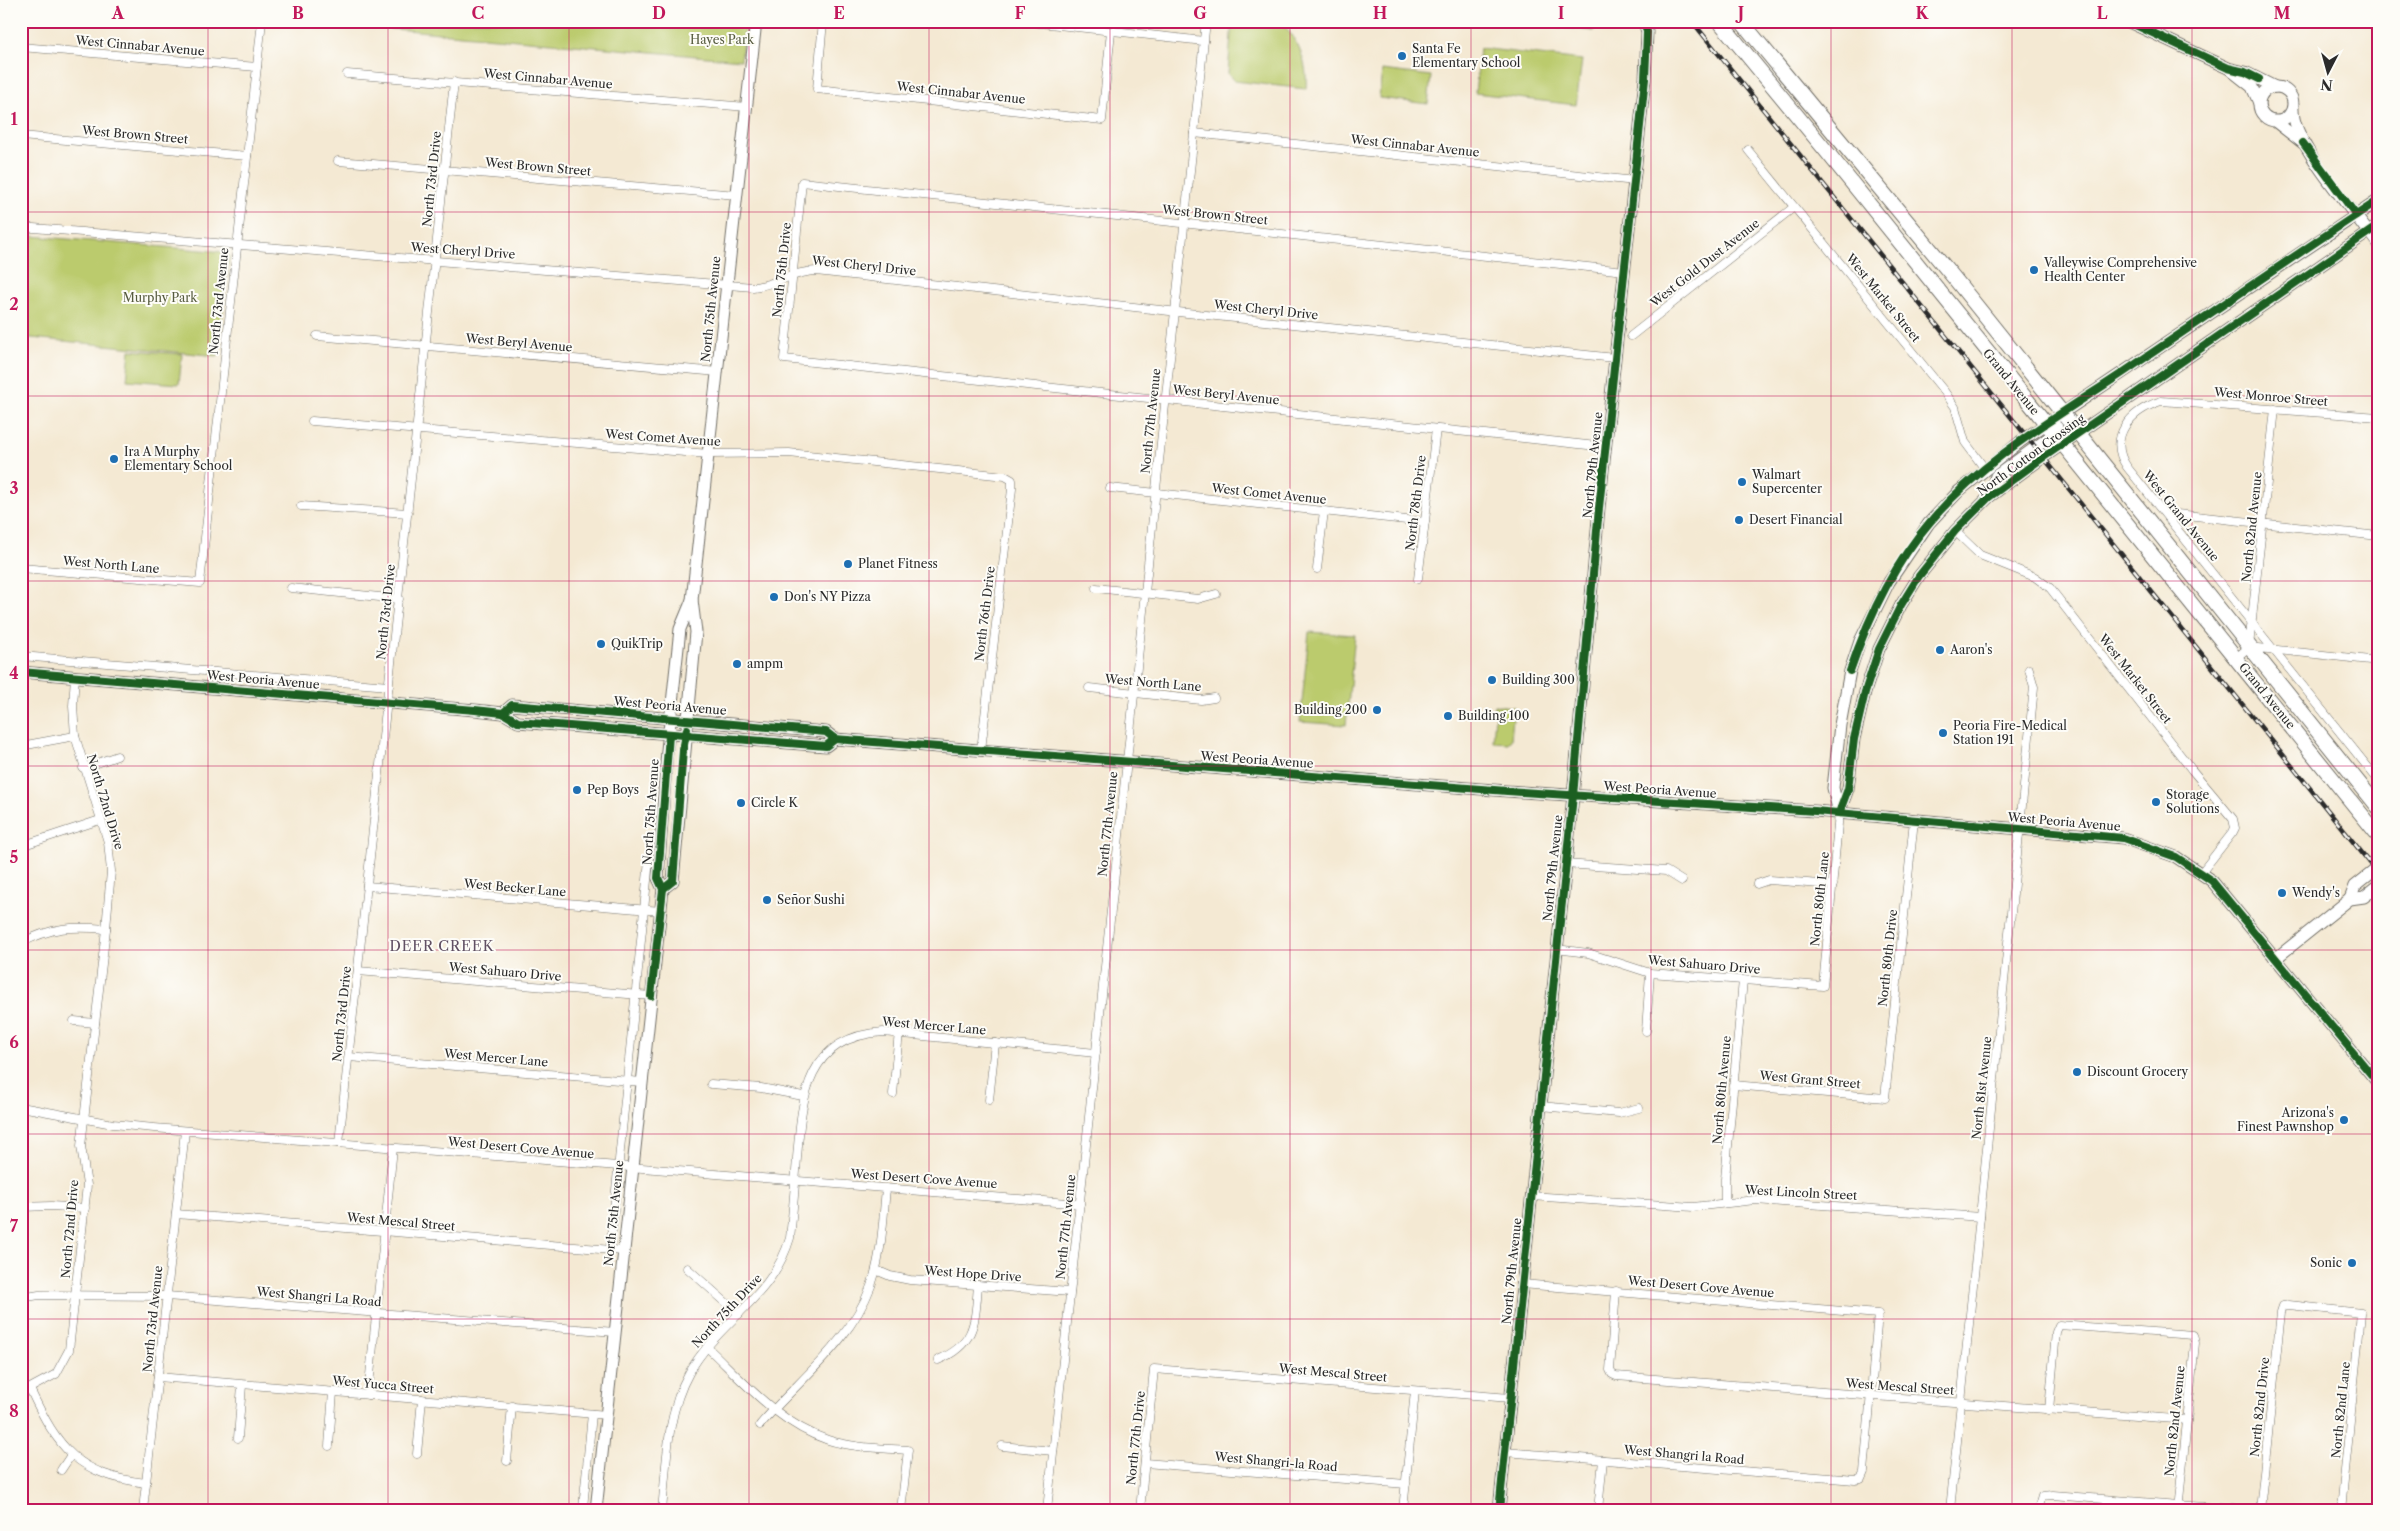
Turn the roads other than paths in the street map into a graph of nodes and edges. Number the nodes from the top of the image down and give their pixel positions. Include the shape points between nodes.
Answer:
1 (262, 21) edge
2 (756, 21) edge
3 (823, 21) edge
4 (1022, 21) edge
5 (1206, 21) edge
6 (1644, 21) edge
7 (1719, 21) edge
8 (1741, 21) edge
9 (2127, 21) edge
10 (1111, 31) junction
11 (1204, 41) junction
12 (21, 47) edge
13 (257, 67) junction
14 (2228, 68) junction
15 (347, 74) dead end
16 (454, 82) junction
17 (2275, 87) junction
18 (2259, 103) junction
19 (747, 107) junction
20 (2293, 109) junction
21 (2276, 122) junction
22 (1194, 133) junction
23 (21, 136) edge
24 (2303, 143) junction
25 (1748, 150) dead end
26 (247, 156) junction
27 (338, 161) dead end
28 (444, 170) junction
29 (1635, 181) junction
30 (802, 182) joint
31 (737, 195) junction
32 (2379, 200) edge
33 (1794, 207) junction
34 (2356, 215) junction
35 (1184, 223) junction
36 (2379, 225) edge
37 (21, 227) edge
38 (2368, 232) junction
39 (237, 245) junction
40 (2379, 247) edge
41 (435, 260) junction
42 (1625, 271) junction
43 (793, 275) junction
44 (728, 284) junction
45 (1175, 312) junction
46 (317, 336) dead end
47 (1631, 336) dead end
48 (425, 346) junction
49 (1615, 358) junction
50 (784, 359) joint
51 (718, 372) junction
52 (1165, 400) junction
53 (2160, 401) joint
54 (2275, 409) junction
55 (2062, 413) junction
56 (2379, 417) edge
57 (312, 420) dead end
58 (1436, 429) junction
59 (416, 430) junction
60 (2079, 434) junction
61 (2054, 435) junction
62 (1606, 447) junction
63 (709, 454) junction
64 (1984, 469) junction
65 (1012, 480) joint
66 (1110, 488) dead end
67 (1155, 493) junction
68 (301, 506) dead end
69 (1324, 511) junction
70 (408, 513) junction
71 (2170, 519) junction
72 (1425, 522) junction
73 (2263, 524) junction
74 (1955, 531) junction
75 (2379, 536) edge
76 (21, 568) edge
77 (1317, 569) dead end
78 (1418, 580) dead end
79 (1889, 582) junction
80 (200, 583) joint
81 (292, 588) dead end
82 (1096, 588) dead end
83 (1144, 593) junction
84 (1216, 594) dead end
85 (1907, 594) junction
86 (399, 599) junction
87 (692, 600) junction
88 (2253, 623) junction
89 (2249, 648) junction
90 (2271, 649) junction
91 (21, 656) edge
92 (2236, 658) junction
93 (2379, 660) edge
94 (2029, 669) dead end
95 (21, 672) edge
96 (75, 676) junction
97 (389, 686) junction
98 (1089, 688) dead end
99 (1133, 693) junction
100 (1214, 698) dead end
101 (387, 702) junction
102 (548, 708) junction
103 (503, 713) junction
104 (671, 718) junction
105 (688, 719) junction
106 (546, 724) junction
107 (669, 735) junction
108 (75, 736) junction
109 (686, 736) junction
110 (835, 739) junction
111 (21, 746) edge
112 (981, 750) junction
113 (117, 756) dead end
114 (1126, 761) junction
115 (83, 768) junction
116 (2379, 781) edge
117 (1573, 796) junction
118 (2379, 808) edge
119 (1839, 813) junction
120 (100, 820) junction
121 (1914, 820) junction
122 (2019, 830) junction
123 (2379, 836) edge
124 (21, 846) edge
125 (660, 848) junction
126 (649, 860) dead end
127 (1565, 864) junction
128 (2379, 867) edge
129 (2201, 873) junction
130 (673, 876) junction
131 (1682, 881) dead end
132 (1757, 884) dead end
133 (1833, 885) junction
134 (2379, 885) edge
135 (367, 886) junction
136 (664, 889) junction
137 (2350, 899) junction
138 (644, 910) junction
139 (661, 911) junction
140 (106, 929) junction
141 (21, 943) edge
142 (1556, 949) junction
143 (2275, 959) junction
144 (358, 971) junction
145 (1650, 973) junction
146 (1743, 980) junction
147 (1823, 986) joint
148 (635, 994) junction
149 (651, 996) junction
150 (74, 1021) dead end
151 (95, 1023) junction
152 (1646, 1031) dead end
153 (899, 1032) junction
154 (996, 1043) junction
155 (1096, 1053) junction
156 (349, 1058) junction
157 (627, 1080) junction
158 (642, 1082) junction
159 (711, 1084) dead end
160 (2379, 1084) edge
161 (1733, 1085) junction
162 (893, 1094) dead end
163 (803, 1096) junction
164 (1885, 1098) joint
165 (989, 1100) dead end
166 (1540, 1106) junction
167 (21, 1107) edge
168 (1639, 1108) dead end
169 (85, 1119) junction
170 (185, 1131) junction
171 (339, 1143) junction
172 (393, 1148) junction
173 (618, 1167) junction
174 (633, 1168) junction
175 (795, 1181) junction
176 (886, 1188) junction
177 (1531, 1196) junction
178 (1725, 1202) junction
179 (1080, 1204) junction
180 (21, 1207) edge
181 (85, 1208) junction
182 (176, 1214) junction
183 (1980, 1217) junction
184 (385, 1232) junction
185 (610, 1250) junction
186 (624, 1251) junction
187 (687, 1268) dead end
188 (876, 1270) junction
189 (1522, 1284) junction
190 (978, 1285) junction
191 (1616, 1291) junction
192 (1070, 1292) junction
193 (75, 1295) junction
194 (167, 1296) junction
195 (21, 1298) edge
196 (376, 1313) junction
197 (2361, 1313) joint
198 (739, 1314) junction
199 (615, 1332) junction
200 (707, 1347) junction
201 (938, 1360) dead end
202 (1154, 1369) joint
203 (158, 1377) junction
204 (242, 1384) junction
205 (30, 1389) junction
206 (1415, 1391) junction
207 (333, 1392) junction
208 (21, 1393) edge
209 (368, 1395) junction
210 (1872, 1396) junction
211 (1510, 1398) junction
212 (422, 1399) junction
213 (1961, 1403) junction
214 (512, 1406) junction
215 (773, 1409) junction
216 (2049, 1410) junction
217 (592, 1414) junction
218 (606, 1415) junction
219 (2187, 1420) junction
220 (760, 1425) dead end
221 (238, 1438) dead end
222 (329, 1446) dead end
223 (1002, 1446) dead end
224 (1053, 1452) junction
225 (1505, 1452) junction
226 (417, 1454) dead end
227 (72, 1455) junction
228 (1603, 1460) junction
229 (507, 1461) dead end
230 (1144, 1463) junction
231 (61, 1470) dead end
232 (146, 1483) junction
233 (1406, 1484) junction
234 (2178, 1508) edge
235 (143, 1510) edge
236 (586, 1510) edge
237 (596, 1510) edge
238 (662, 1510) edge
239 (902, 1510) edge
240 (1047, 1510) edge
241 (1140, 1510) edge
242 (1403, 1510) edge
243 (1499, 1510) edge
244 (1598, 1510) edge
245 (1950, 1510) edge
246 (2038, 1510) edge
247 (2242, 1510) edge
248 (2260, 1510) edge
249 (2342, 1510) edge

1 - 13 street, North 73rd Avenue
2 - 19 main road, North 75th Avenue
3 - 10 street, West Cinnabar Avenue via 817,88 1102,120
4 - 10 street
5 - 11 street, North 77th Avenue
6 - 29 main road, North 79th Avenue via 1647,32 1645,79
7 - 61 highway, Grand Avenue
8 - 55 highway, Grand Avenue
9 - 14 main road
10 - 11 street
11 - 22 street, North 77th Avenue
12 - 13 street, West Cinnabar Avenue
13 - 26 street, North 73rd Avenue
14 - 17 main road via 2245,72
14 - 18 main road via 2247,82
15 - 16 street, West Cinnabar Avenue
16 - 19 street, West Cinnabar Avenue
16 - 28 street, North 73rd Drive
17 - 18 main road via 2266,90
17 - 20 main road via 2290,93
18 - 21 main road via 2264,117
19 - 31 main road, North 75th Avenue
20 - 21 main road via 2288,117
20 - 24 main road
21 - 24 main road
22 - 29 street, West Cinnabar Avenue
22 - 35 street, North 77th Avenue
23 - 26 street, West Brown Street
24 - 34 main road
25 - 33 street, West Market Street
26 - 39 street, North 73rd Avenue
27 - 28 street, West Brown Street
28 - 31 street, West Brown Street
28 - 41 street, North 73rd Drive
29 - 42 main road, North 79th Avenue
30 - 35 street, West Brown Street
30 - 43 street, North 75th Drive
31 - 44 main road, North 75th Avenue
32 - 34 main road, North Cotton Crossing
33 - 47 street, West Gold Dust Avenue
33 - 64 street, West Market Street via 1944,391 1955,407 1965,442
34 - 38 main road
34 - 55 main road, North Cotton Crossing
35 - 42 street, West Brown Street
35 - 45 street, North 77th Avenue
36 - 38 main road, North Cotton Crossing
37 - 39 street, West Cheryl Drive
38 - 40 street
38 - 60 main road, North Cotton Crossing
39 - 41 street, West Cheryl Drive
39 - 80 street, North 73rd Avenue
41 - 44 street, West Cheryl Drive
41 - 48 street, North 73rd Drive
42 - 49 main road, North 79th Avenue
43 - 44 street, West Cheryl Drive via 766,286
43 - 45 street, West Cheryl Drive via 816,271
43 - 50 street, North 75th Drive
44 - 51 main road, North 75th Avenue
45 - 49 street, West Cheryl Drive
45 - 52 street, North 77th Avenue
46 - 48 street, West Beryl Avenue
48 - 51 street, West Beryl Avenue
48 - 59 street, North 73rd Drive
49 - 62 main road, North 79th Avenue
50 - 52 street, West Beryl Avenue
51 - 63 main road, North 75th Avenue
52 - 58 street, West Beryl Avenue
52 - 67 street, North 77th Avenue
53 - 54 street, West Monroe Street
53 - 71 street, West Grand Avenue via 2125,425 2119,438 2119,450 2127,467
54 - 56 street, West Monroe Street
54 - 73 street, North 82nd Avenue
55 - 60 highway, Grand Avenue
55 - 61 main road, North Cotton Crossing
57 - 59 street, West Comet Avenue
58 - 62 street, West Beryl Avenue
58 - 72 street, North 78th Drive
59 - 63 street, West Comet Avenue
59 - 70 street, North 73rd Drive
60 - 61 main road, North Cotton Crossing
60 - 89 highway, Grand Avenue
61 - 64 main road, North Cotton Crossing
61 - 74 main road, North Cotton Crossing
61 - 92 highway, Grand Avenue
62 - 117 main road, North 79th Avenue
63 - 65 street, West Comet Avenue via 789,453 1005,476
63 - 87 main road, North 75th Avenue
64 - 79 main road, North Cotton Crossing via 1929,522
65 - 112 street, North 76th Drive
66 - 67 street, West Comet Avenue
67 - 69 street, West Comet Avenue
67 - 83 street, North 77th Avenue
68 - 70 street
69 - 72 street, West Comet Avenue
69 - 77 street
70 - 86 street, North 73rd Drive
71 - 73 street via 2177,514
71 - 88 street, West Grand Avenue
72 - 78 street, North 78th Drive
73 - 75 street
73 - 88 street, North 82nd Avenue
74 - 85 main road, North Cotton Crossing
74 - 129 street, West Market Street via 1980,555 2035,577 2050,588 2230,814 2233,832
76 - 80 street, West North Lane
79 - 85 main road
79 - 119 main road, North Cotton Crossing via 1860,641 1846,687 1834,788
81 - 86 street
82 - 83 street
83 - 84 street via 1198,599
83 - 99 street, North 77th Avenue
85 - 119 main road, North Cotton Crossing via 1873,664 1857,726 1848,789
86 - 97 street, North 73rd Drive
87 - 104 main road, North 75th Avenue via 680,629
87 - 105 main road, North 75th Avenue via 696,632
88 - 89 street, North 82nd Avenue
88 - 90 street, West Grand Avenue
89 - 90 street
89 - 92 street
89 - 118 highway, Grand Avenue
90 - 93 street
90 - 116 street
91 - 97 street, West Peoria Avenue
92 - 123 highway, Grand Avenue
94 - 122 street, North 81st Avenue via 2034,687
95 - 96 main road, West Peoria Avenue
96 - 101 main road, West Peoria Avenue
96 - 108 street, North 72nd Drive
97 - 101 street, North 73rd Drive
98 - 99 street, West North Lane
99 - 100 street, West North Lane via 1200,700
99 - 114 street, North 77th Avenue
101 - 103 main road, West Peoria Avenue
101 - 135 street, North 73rd Drive
102 - 103 main road, West Peoria Avenue via 512,705
102 - 104 main road, West Peoria Avenue
102 - 106 main road
103 - 106 main road, West Peoria Avenue via 518,722
104 - 105 main road, West Peoria Avenue
104 - 107 main road, North 75th Avenue
105 - 109 main road, North 75th Avenue
105 - 110 main road, West Peoria Avenue via 826,732
106 - 107 main road, West Peoria Avenue
107 - 109 main road, West Peoria Avenue
107 - 125 main road, North 75th Avenue
108 - 111 street
108 - 115 street, North 72nd Drive
109 - 110 main road, West Peoria Avenue via 826,746
109 - 130 main road, North 75th Avenue
110 - 112 main road, West Peoria Avenue
112 - 114 main road, West Peoria Avenue
113 - 115 street
114 - 117 main road, West Peoria Avenue
114 - 155 street, North 77th Avenue
115 - 120 street, North 72nd Drive
117 - 119 main road, West Peoria Avenue
117 - 127 main road, North 79th Avenue
119 - 121 main road, West Peoria Avenue
119 - 133 street, North 80th Lane
120 - 124 street
120 - 140 street, North 72nd Drive via 110,860
121 - 122 main road, West Peoria Avenue
121 - 164 street, North 80th Drive
122 - 129 main road, West Peoria Avenue via 2133,841 2176,857
122 - 183 street, North 81st Avenue
125 - 130 main road via 666,850 668,871
125 - 136 main road, North 75th Avenue via 658,878
126 - 138 street, North 75th Avenue
127 - 131 street via 1666,871
127 - 142 main road, North 79th Avenue
128 - 137 main road via 2355,886
129 - 143 main road, West Peoria Avenue via 2212,880
130 - 136 main road, North 75th Avenue
132 - 133 street via 1768,880
133 - 147 street, North 80th Lane
134 - 137 main road via 2364,897
135 - 138 street, West Becker Lane
135 - 144 street, North 73rd Drive
136 - 139 main road, North 75th Avenue
137 - 143 main road
138 - 139 street, West Becker Lane
138 - 148 street, North 75th Avenue
139 - 149 main road, North 75th Avenue
140 - 141 street via 57,929
140 - 151 street, North 72nd Drive
142 - 145 street, West Sahuaro Drive via 1588,953
142 - 166 main road, North 79th Avenue
143 - 160 main road, West Peoria Avenue
144 - 148 street, West Sahuaro Drive
144 - 156 street, North 73rd Drive
145 - 146 street, West Sahuaro Drive
145 - 152 street
146 - 147 street, West Sahuaro Drive
146 - 161 street, North 80th Avenue
148 - 149 street, West Sahuaro Drive
148 - 157 street, North 75th Avenue
149 - 158 main road, North 75th Avenue
150 - 151 street
151 - 169 street, North 72nd Drive
153 - 154 street, West Mercer Lane
153 - 162 street
153 - 163 street, West Mercer Lane via 871,1032 834,1049 812,1074
154 - 155 street, West Mercer Lane
154 - 165 street
155 - 179 street, North 77th Avenue
156 - 157 street, West Mercer Lane
156 - 171 street, North 73rd Drive
157 - 158 street, West Mercer Lane
157 - 173 street, North 75th Avenue
158 - 174 main road, North 75th Avenue
159 - 163 street via 761,1088
161 - 164 street, West Grant Street
161 - 178 street, North 80th Avenue
163 - 175 street, North 75th Drive
166 - 168 street via 1619,1113
166 - 177 main road, North 79th Avenue
167 - 169 street, West Desert Cove Avenue
169 - 170 street, West Desert Cove Avenue
169 - 181 street, North 72nd Drive via 81,1146 87,1185
170 - 171 street, West Desert Cove Avenue
170 - 182 street, North 73rd Avenue
171 - 172 street, West Desert Cove Avenue
172 - 173 street, West Desert Cove Avenue
172 - 184 street
173 - 174 street, West Desert Cove Avenue
173 - 185 street, North 75th Avenue
174 - 175 street, West Desert Cove Avenue
174 - 186 main road, North 75th Avenue
175 - 176 street, West Desert Cove Avenue
175 - 198 street, North 75th Drive via 786,1252 770,1281
176 - 179 street, West Desert Cove Avenue
176 - 188 street
177 - 178 street, West Lincoln Street via 1693,1207
177 - 189 main road, North 79th Avenue
178 - 183 street, West Lincoln Street via 1755,1200
179 - 192 street, North 77th Avenue
180 - 181 street
181 - 193 street, North 72nd Drive
182 - 184 street, West Mescal Street
182 - 194 street, North 73rd Avenue
183 - 213 street, North 81st Avenue
184 - 185 street, West Mescal Street
184 - 196 street
185 - 186 street, West Mescal Street
186 - 199 main road, North 75th Avenue
187 - 198 street
188 - 190 street, West Hope Drive via 900,1279
188 - 215 street via 863,1304 842,1336
189 - 191 street, West Desert Cove Avenue
189 - 211 main road, North 79th Avenue
190 - 192 street, West Hope Drive
190 - 201 street via 975,1319 967,1340 959,1349
191 - 210 street, West Mescal Street via 1612,1374
191 - 210 street, West Desert Cove Avenue via 1878,1314
192 - 224 street, North 77th Avenue
193 - 194 street, West Shangri La Road
193 - 195 street, West Shangri La Road
193 - 205 street, North 72nd Drive via 71,1342 65,1360 56,1374
194 - 196 street, West Shangri La Road
194 - 203 street, North 73rd Avenue
196 - 199 street, West Shangri La Road
196 - 209 street
197 - 248 street, North 82nd Drive via 2283,1306
197 - 249 street, North 82nd Lane
198 - 200 street, North 75th Drive
199 - 218 main road, North 75th Avenue
200 - 215 street
200 - 238 street, North 75th Drive via 689,1372 674,1412
202 - 206 street, West Mescal Street
202 - 230 street, North 77th Drive
203 - 204 street, West Yucca Street
203 - 232 street, North 73rd Avenue
204 - 207 street, West Yucca Street
204 - 221 street
205 - 208 street
205 - 227 street via 46,1425
206 - 211 street, West Mescal Street
206 - 233 street
207 - 209 street, West Yucca Street
207 - 222 street
209 - 212 street, West Yucca Street
210 - 213 street, West Mescal Street
210 - 228 street, West Shangri la Road via 1861,1479
211 - 225 main road, North 79th Avenue
212 - 214 street, West Yucca Street
212 - 226 street
213 - 216 street, West Mescal Street
213 - 245 street, North 81st Avenue
214 - 217 street, West Yucca Street
214 - 229 street
215 - 220 street
215 - 239 street via 828,1440 908,1450
216 - 219 street, West Mescal Street
216 - 219 street, North 82nd Avenue via 2059,1325 2193,1335 2195,1343
217 - 218 street, West Yucca Street
217 - 236 street via 583,1508
218 - 237 main road, North 75th Avenue
219 - 234 street, North 82nd Avenue
223 - 224 street
224 - 240 street, North 77th Avenue
225 - 228 street, West Shangri la Road
225 - 243 main road, North 79th Avenue
227 - 231 street
227 - 232 street via 106,1476
228 - 244 street
230 - 233 street, West Shangri-la Road
230 - 241 street, North 77th Drive
232 - 235 street, North 73rd Avenue
233 - 242 street
234 - 246 street via 2042,1496
234 - 247 street

